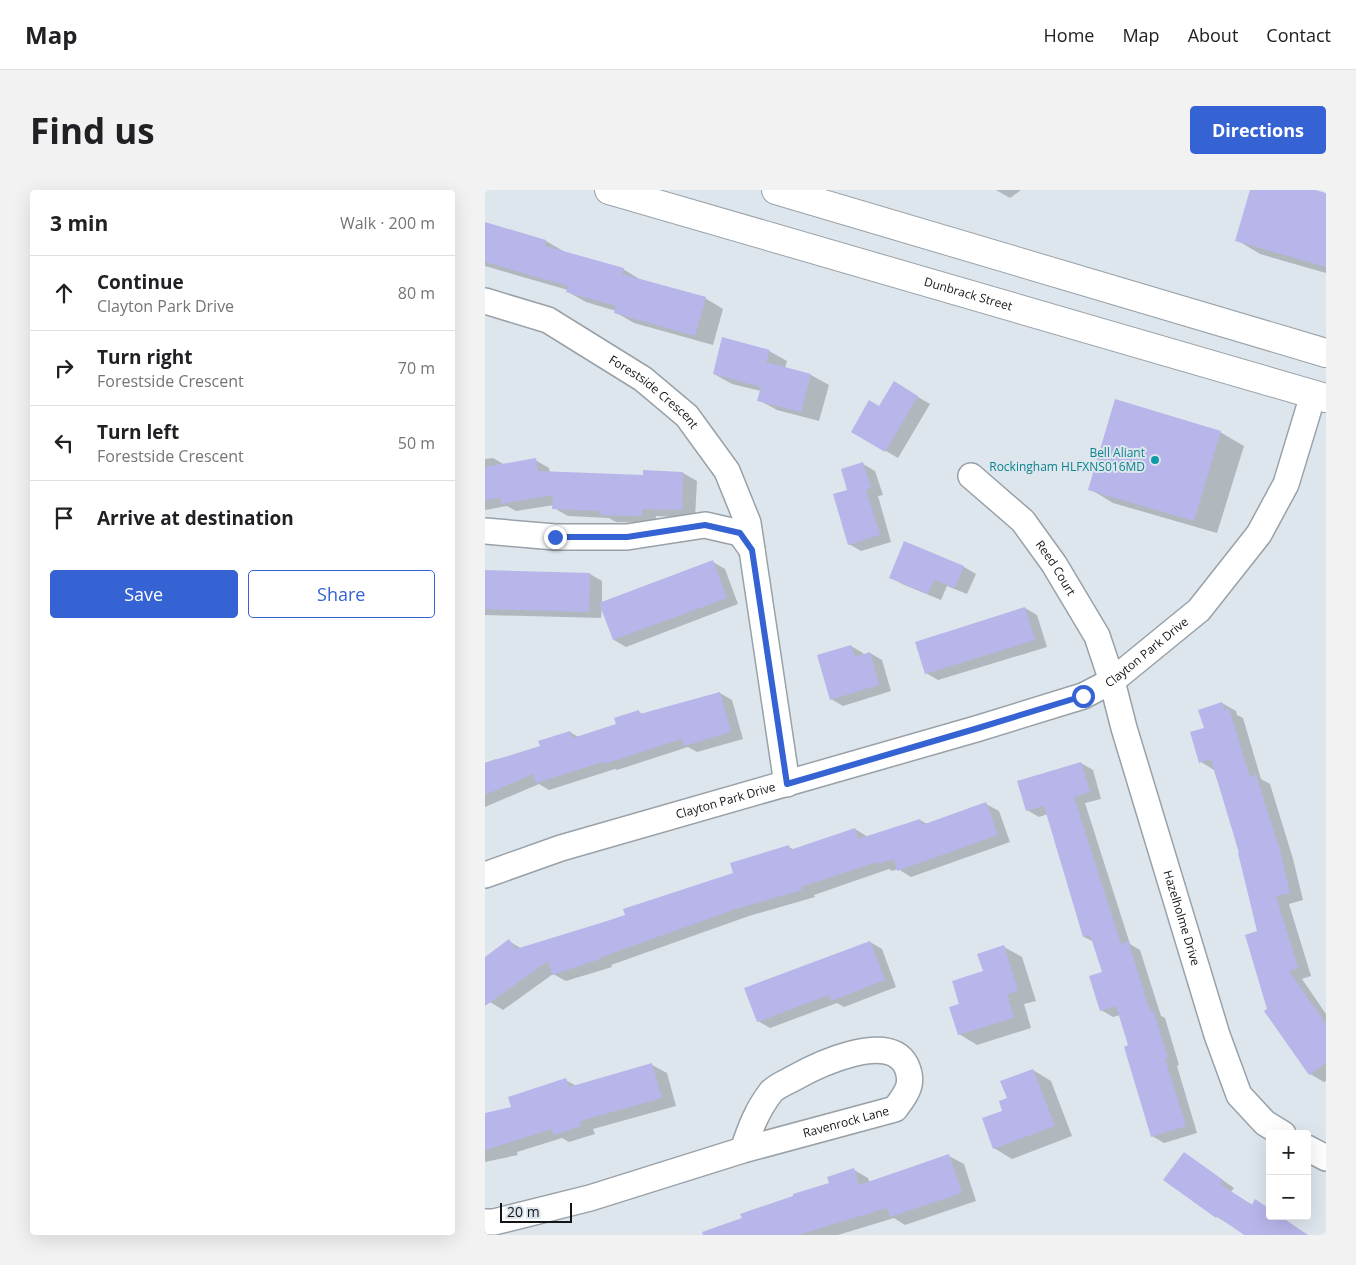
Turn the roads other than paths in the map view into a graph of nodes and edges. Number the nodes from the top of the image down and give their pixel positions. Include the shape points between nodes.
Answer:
1 (609, 190) edge
2 (776, 190) edge
3 (485, 301) edge
4 (1326, 353) edge
5 (1319, 397) edge
6 (971, 476) dead end
7 (485, 531) edge
8 (752, 550) junction
9 (1112, 681) junction
10 (787, 784) junction
11 (485, 875) edge
12 (1276, 1130) edge
13 (743, 1150) junction
14 (1311, 1150) edge
15 (1326, 1158) edge
16 (485, 1222) edge

1 - 5 main road, Dunbrack Street
2 - 4 main road
3 - 8 street, Forestside Crescent via 548,320 643,379 687,416 727,471 748,522
5 - 9 street, Clayton Park Drive via 1286,484 1259,534 1199,610
6 - 9 street, Reed Court via 1023,521 1054,564 1097,636
7 - 8 street via 555,537 627,537 705,525 740,533
8 - 10 street, Forestside Crescent
9 - 10 street, Clayton Park Drive via 1074,698
9 - 12 street, Hazelholme Drive via 1123,728 1217,1035 1239,1095 1265,1123
10 - 11 street, Clayton Park Drive via 561,848
13 - 13 street, Ravenrock Lane via 895,1109 909,1089 909,1072 902,1058 888,1051 866,1050 835,1059 772,1090 753,1118
13 - 16 street, Ravenrock Lane via 590,1198
14 - 15 street

